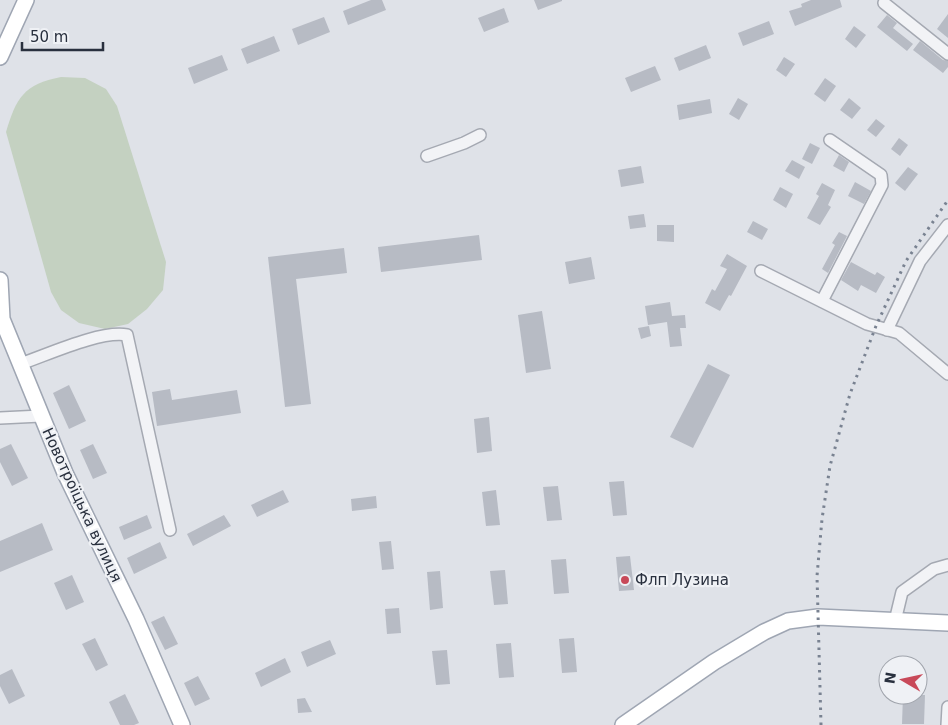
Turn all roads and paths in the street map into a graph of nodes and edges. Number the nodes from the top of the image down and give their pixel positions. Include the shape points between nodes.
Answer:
1 (26, 0) edge
2 (884, 3) dead end
3 (948, 54) edge
4 (0, 57) edge
5 (480, 135) dead end
6 (830, 140) dead end
7 (427, 156) dead end
8 (948, 225) edge
9 (761, 271) dead end
10 (0, 280) edge
11 (822, 301) junction
12 (887, 330) junction
13 (20, 364) junction
14 (948, 374) edge
15 (41, 416) junction
16 (0, 418) edge
17 (170, 530) dead end
18 (948, 565) edge
19 (896, 621) junction
20 (948, 623) edge
21 (948, 707) edge
22 (182, 725) edge
23 (623, 725) edge
24 (947, 725) edge

1 - 4 main road
2 - 3 street
5 - 7 street
6 - 11 street via 881,175 882,185
8 - 12 street via 920,262
9 - 11 street
10 - 13 main road, Новотроїцька вулиця via 2,319
11 - 12 street via 867,324
12 - 14 street via 899,333
13 - 15 main road, Новотроїцька вулиця
13 - 17 street via 88,340 127,335
15 - 16 street
15 - 22 main road, Новотроїцька вулиця
18 - 19 street via 934,569 902,592
19 - 20 main road
19 - 23 main road via 818,617 788,621 714,662
21 - 24 street

